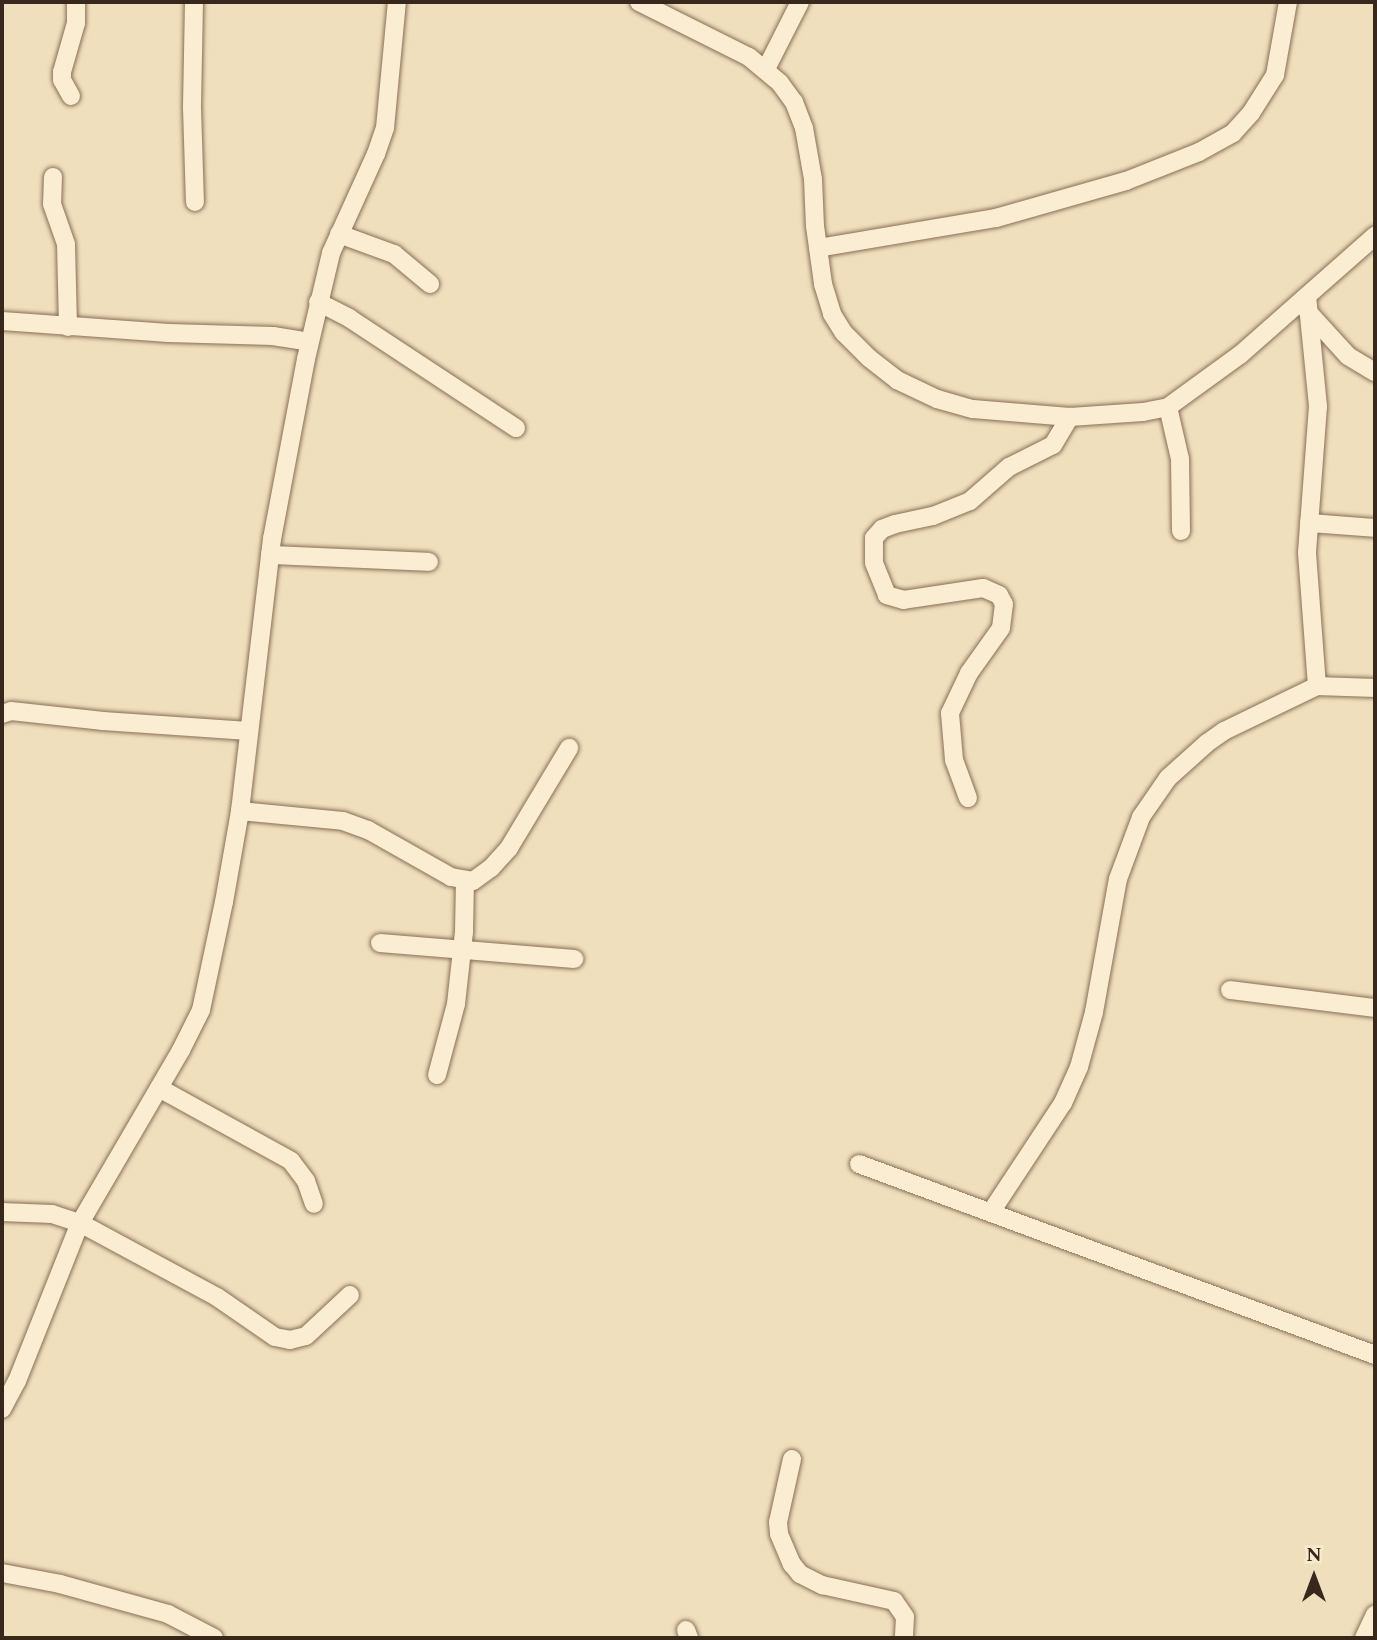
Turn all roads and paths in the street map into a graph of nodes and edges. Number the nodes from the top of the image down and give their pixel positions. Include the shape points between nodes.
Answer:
1 (76, 2) edge
2 (194, 2) edge
3 (397, 2) edge
4 (639, 2) edge
5 (800, 2) edge
6 (1288, 2) edge
7 (766, 69) junction
8 (71, 96) dead end
9 (53, 177) dead end
10 (195, 202) dead end
11 (339, 234) junction
12 (1375, 236) edge
13 (818, 248) junction
14 (430, 284) dead end
15 (318, 302) junction
16 (1308, 304) junction
17 (2, 321) edge
18 (68, 327) junction
19 (310, 342) junction
20 (1375, 372) edge
21 (1168, 407) junction
22 (1070, 417) junction
23 (516, 428) dead end
24 (1309, 523) junction
25 (1375, 528) edge
26 (1181, 531) dead end
27 (270, 555) junction
28 (429, 562) dead end
29 (1317, 686) junction
30 (1375, 688) edge
31 (2, 714) edge
32 (249, 731) junction
33 (569, 748) dead end
34 (968, 798) dead end
35 (240, 811) junction
36 (465, 882) junction
37 (380, 943) dead end
38 (462, 948) junction
39 (575, 959) dead end
40 (1230, 989) dead end
41 (1375, 1008) edge
42 (437, 1075) dead end
43 (159, 1088) junction
44 (859, 1164) dead end
45 (314, 1204) dead end
46 (2, 1212) edge
47 (992, 1212) junction
48 (80, 1223) junction
49 (350, 1295) dead end
50 (1375, 1354) edge
51 (2, 1409) edge
52 (793, 1459) dead end
53 (2, 1573) edge
54 (1375, 1614) edge
55 (189, 1632) edge
56 (214, 1638) edge
57 (904, 1638) edge
58 (1364, 1638) edge

1 - 8 street via 76,23 62,72
2 - 10 street
3 - 11 street via 384,128
4 - 7 street via 723,41
5 - 7 street
6 - 13 street via 1275,75 1233,133 1199,152 1125,181 996,218
7 - 13 street via 794,102 804,128
9 - 18 street via 52,204 66,244
11 - 14 street via 394,254
11 - 15 street
12 - 16 street
13 - 22 street via 832,314 844,333 897,380 973,410
15 - 19 street
15 - 23 street
16 - 20 street via 1348,356
16 - 21 street
16 - 24 street via 1318,406
17 - 18 street
18 - 19 street via 273,336
19 - 27 street
21 - 22 street
21 - 26 street via 1180,459
22 - 34 street via 1053,445 1009,467 970,501 882,529 874,538 874,562 887,595 904,600 983,588 999,595 1004,604 1000,628 969,673 950,713 954,760
24 - 25 street
24 - 29 street via 1307,565
27 - 28 street
27 - 32 street
29 - 30 street
29 - 47 street via 1207,743 1168,778 1141,817 1118,879 1094,1012 1079,1067 1063,1103
31 - 32 street via 11,711
32 - 35 street
33 - 36 street via 509,848 481,877
35 - 36 street via 343,821
35 - 43 street via 201,1010
36 - 38 street
37 - 38 street
38 - 39 street
38 - 42 street via 454,1016
40 - 41 street
43 - 45 street via 291,1161 306,1181
43 - 48 street
44 - 47 street
46 - 48 street via 52,1214
47 - 50 street
48 - 49 street via 217,1297 275,1338 306,1336
48 - 51 street via 18,1381
52 - 57 street via 778,1522 792,1563 800,1574 822,1585 894,1601 905,1618
53 - 55 street via 168,1614
54 - 58 street
55 - 56 street

